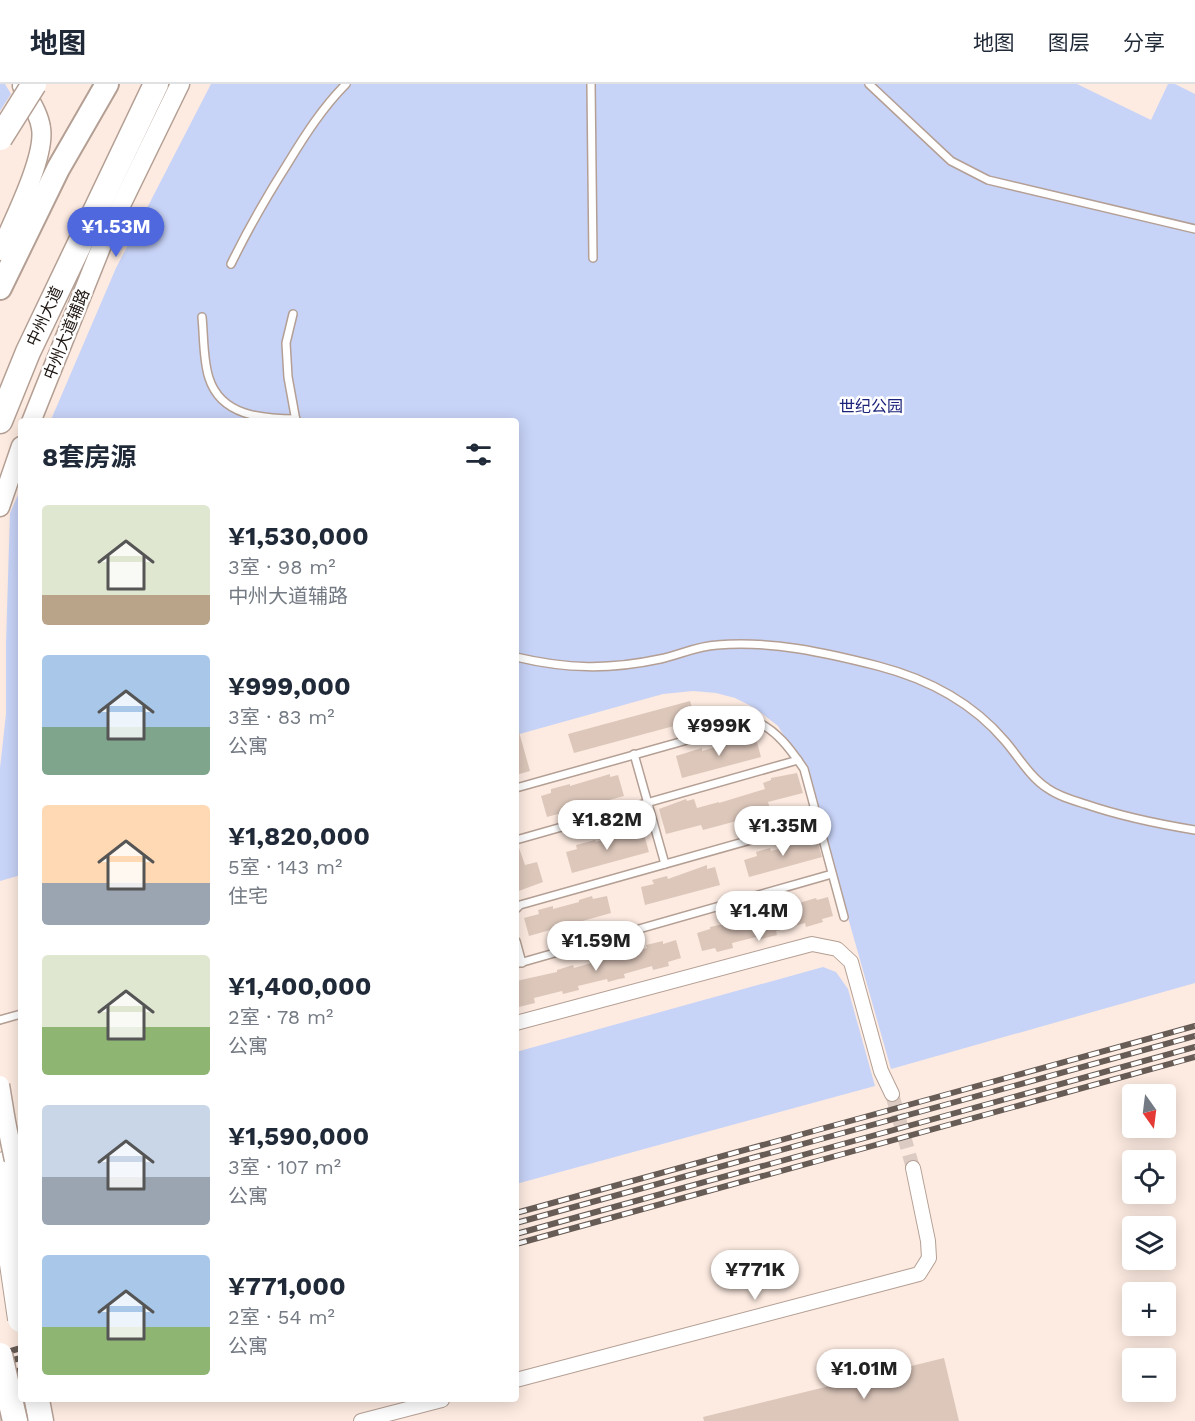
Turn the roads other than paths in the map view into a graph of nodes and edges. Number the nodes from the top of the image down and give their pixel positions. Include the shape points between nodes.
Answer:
1 (21, 84) edge
2 (34, 84) edge
3 (107, 84) edge
4 (156, 84) edge
5 (180, 84) edge
6 (346, 84) edge
7 (591, 84) edge
8 (869, 84) edge
9 (0, 138) edge
10 (1195, 229) edge
11 (0, 251) edge
12 (593, 258) dead end
13 (231, 264) dead end
14 (0, 288) edge
15 (293, 314) dead end
16 (202, 318) dead end
17 (33, 418) edge
18 (268, 418) edge
19 (296, 418) edge
20 (0, 421) edge
21 (18, 455) edge
22 (0, 507) edge
23 (519, 658) edge
24 (634, 754) junction
25 (798, 760) junction
26 (519, 787) edge
27 (648, 803) junction
28 (818, 821) junction
29 (1195, 830) edge
30 (519, 839) edge
31 (665, 864) junction
32 (832, 874) junction
33 (519, 906) edge
34 (844, 917) dead end
35 (519, 964) edge
36 (18, 1015) edge
37 (0, 1020) edge
38 (519, 1022) edge
39 (0, 1084) edge
40 (892, 1094) tunnel mouth
41 (18, 1155) edge
42 (0, 1160) edge
43 (914, 1168) tunnel mouth
44 (0, 1174) edge
45 (0, 1247) edge
46 (0, 1253) edge
47 (18, 1298) edge
48 (18, 1321) edge
49 (0, 1355) edge
50 (519, 1379) edge
51 (37, 1402) edge
52 (434, 1402) edge
53 (15, 1421) edge
54 (41, 1421) edge
55 (361, 1421) edge

1 - 11 street via 38,116 41,144 27,190
2 - 9 highway, bridge
3 - 14 main road via 58,169
4 - 20 highway, 中州大道 via 27,352
5 - 17 street, 中州大道辅路 via 104,240
6 - 13 lane via 298,146
7 - 12 lane
8 - 10 lane via 951,161 978,176
15 - 19 lane via 286,343
16 - 18 lane via 208,378 214,390 238,412
21 - 22 street
23 - 29 lane via 570,667 608,667 731,644 788,648 876,665 919,679 973,708 1043,785 1055,793 1131,817
24 - 25 lane via 755,721 774,731
24 - 26 lane
24 - 27 lane
25 - 27 lane
25 - 28 lane
27 - 30 lane
27 - 31 lane
28 - 31 lane
28 - 32 lane
31 - 33 lane
32 - 34 lane
32 - 35 lane
36 - 37 lane
38 - 40 street via 813,944 825,945 837,949 851,962 881,1071
39 - 45 street, bridge via 17,1174 17,1198 16,1219
41 - 42 street
43 - 50 street via 929,1258 920,1274
44 - 47 highway, bridge
46 - 48 highway
49 - 53 highway, bridge
51 - 54 highway
52 - 55 street

